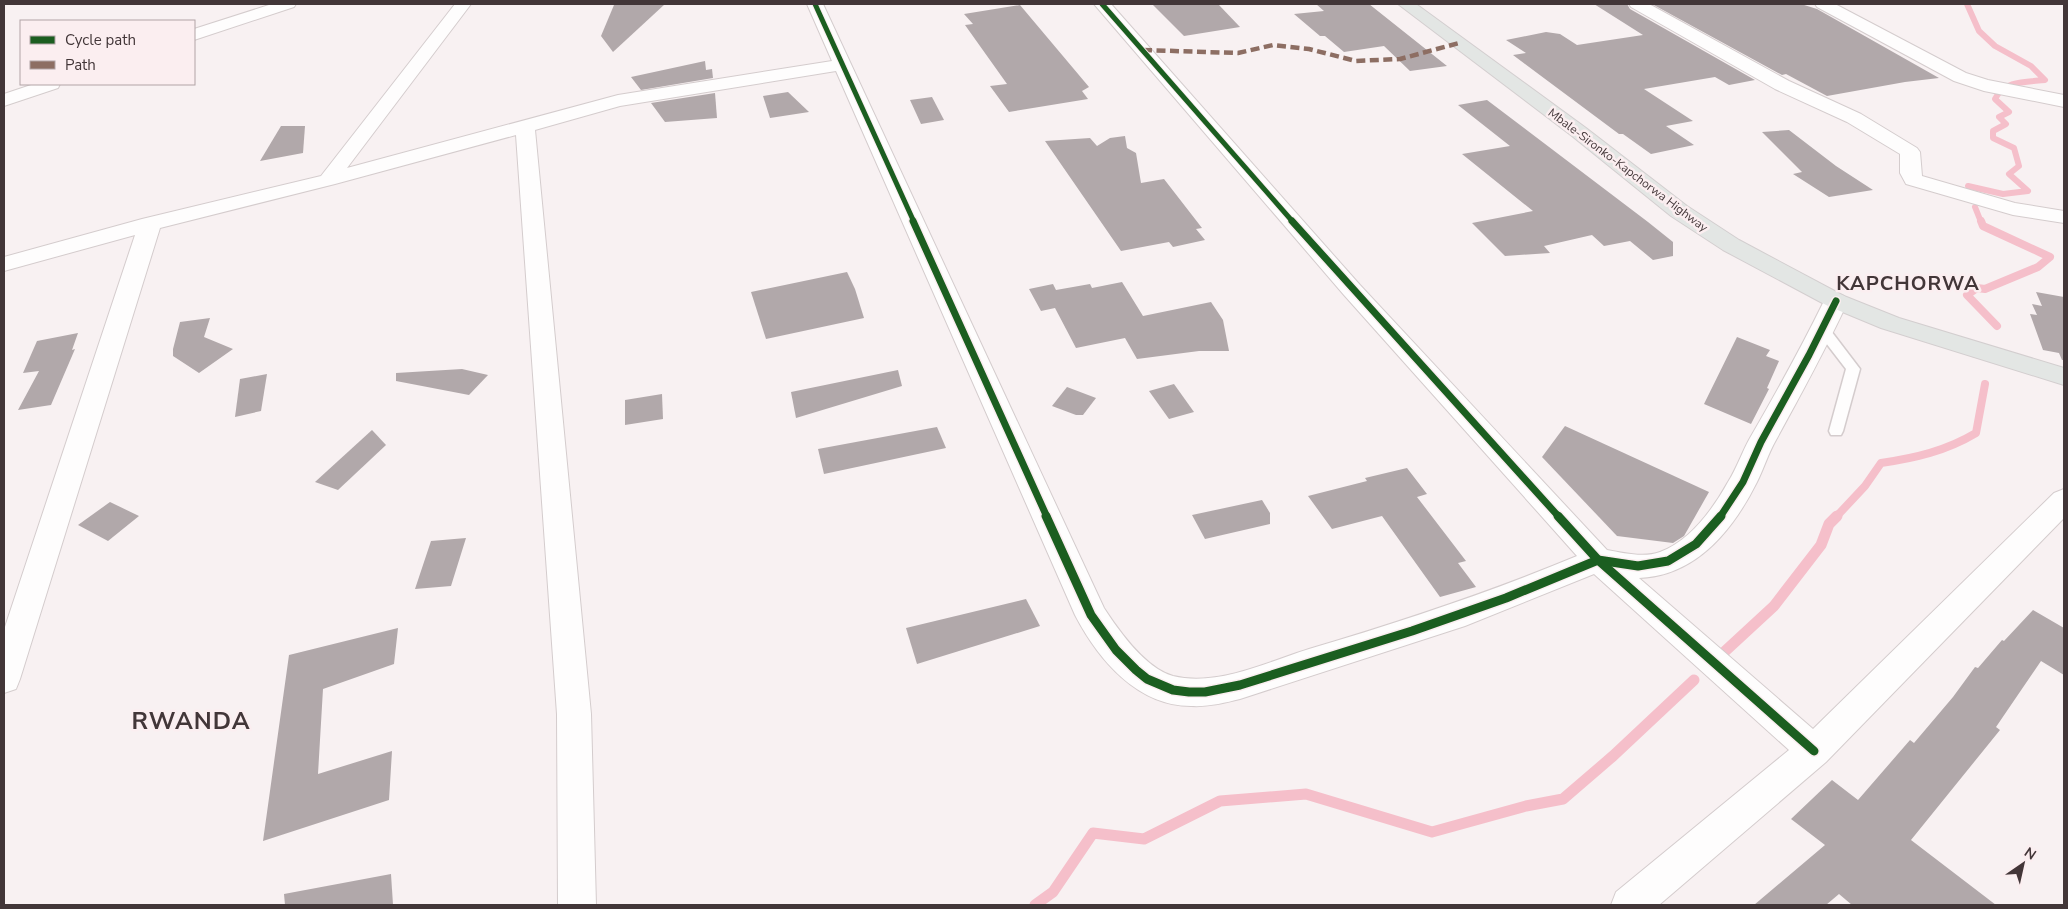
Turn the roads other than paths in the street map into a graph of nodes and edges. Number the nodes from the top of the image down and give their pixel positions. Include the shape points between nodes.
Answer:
1 (288, 4) edge
2 (464, 4) edge
3 (815, 4) edge
4 (1102, 4) edge
5 (1406, 4) edge
6 (1638, 4) edge
7 (1823, 4) edge
8 (195, 35) edge
9 (843, 65) junction
10 (48, 85) edge
11 (4, 100) edge
12 (2064, 101) edge
13 (525, 127) junction
14 (328, 180) junction
15 (2064, 218) edge
16 (150, 224) junction
17 (4, 264) edge
18 (1836, 300) junction
19 (1823, 330) junction
20 (2064, 377) edge
21 (1836, 431) dead end
22 (2064, 500) edge
23 (1598, 560) junction
24 (4, 680) edge
25 (1814, 751) junction
26 (577, 905) edge
27 (1630, 905) edge

1 - 8 street
2 - 14 street
3 - 9 street
4 - 23 street via 1352,290
5 - 18 main road, Mbale-Sironko-Kapchorwa Highway via 1693,221
6 - 15 street via 1782,85 1854,118 1910,152 1910,173 1914,180 1983,201
7 - 12 street via 1960,76 1984,85
9 - 13 street via 641,96
9 - 23 street via 1091,615 1114,649 1146,676 1173,690 1190,692 1233,686 1475,610
10 - 11 street
13 - 14 street
13 - 26 street via 574,714
14 - 16 street
16 - 17 street
16 - 24 street
18 - 19 street
18 - 20 main road, Mbale-Sironko-Kapchorwa Highway via 1890,323
19 - 21 lane via 1853,369
19 - 23 street via 1753,457 1741,486 1707,534 1677,557 1660,565
22 - 25 street
23 - 25 street
25 - 27 street

